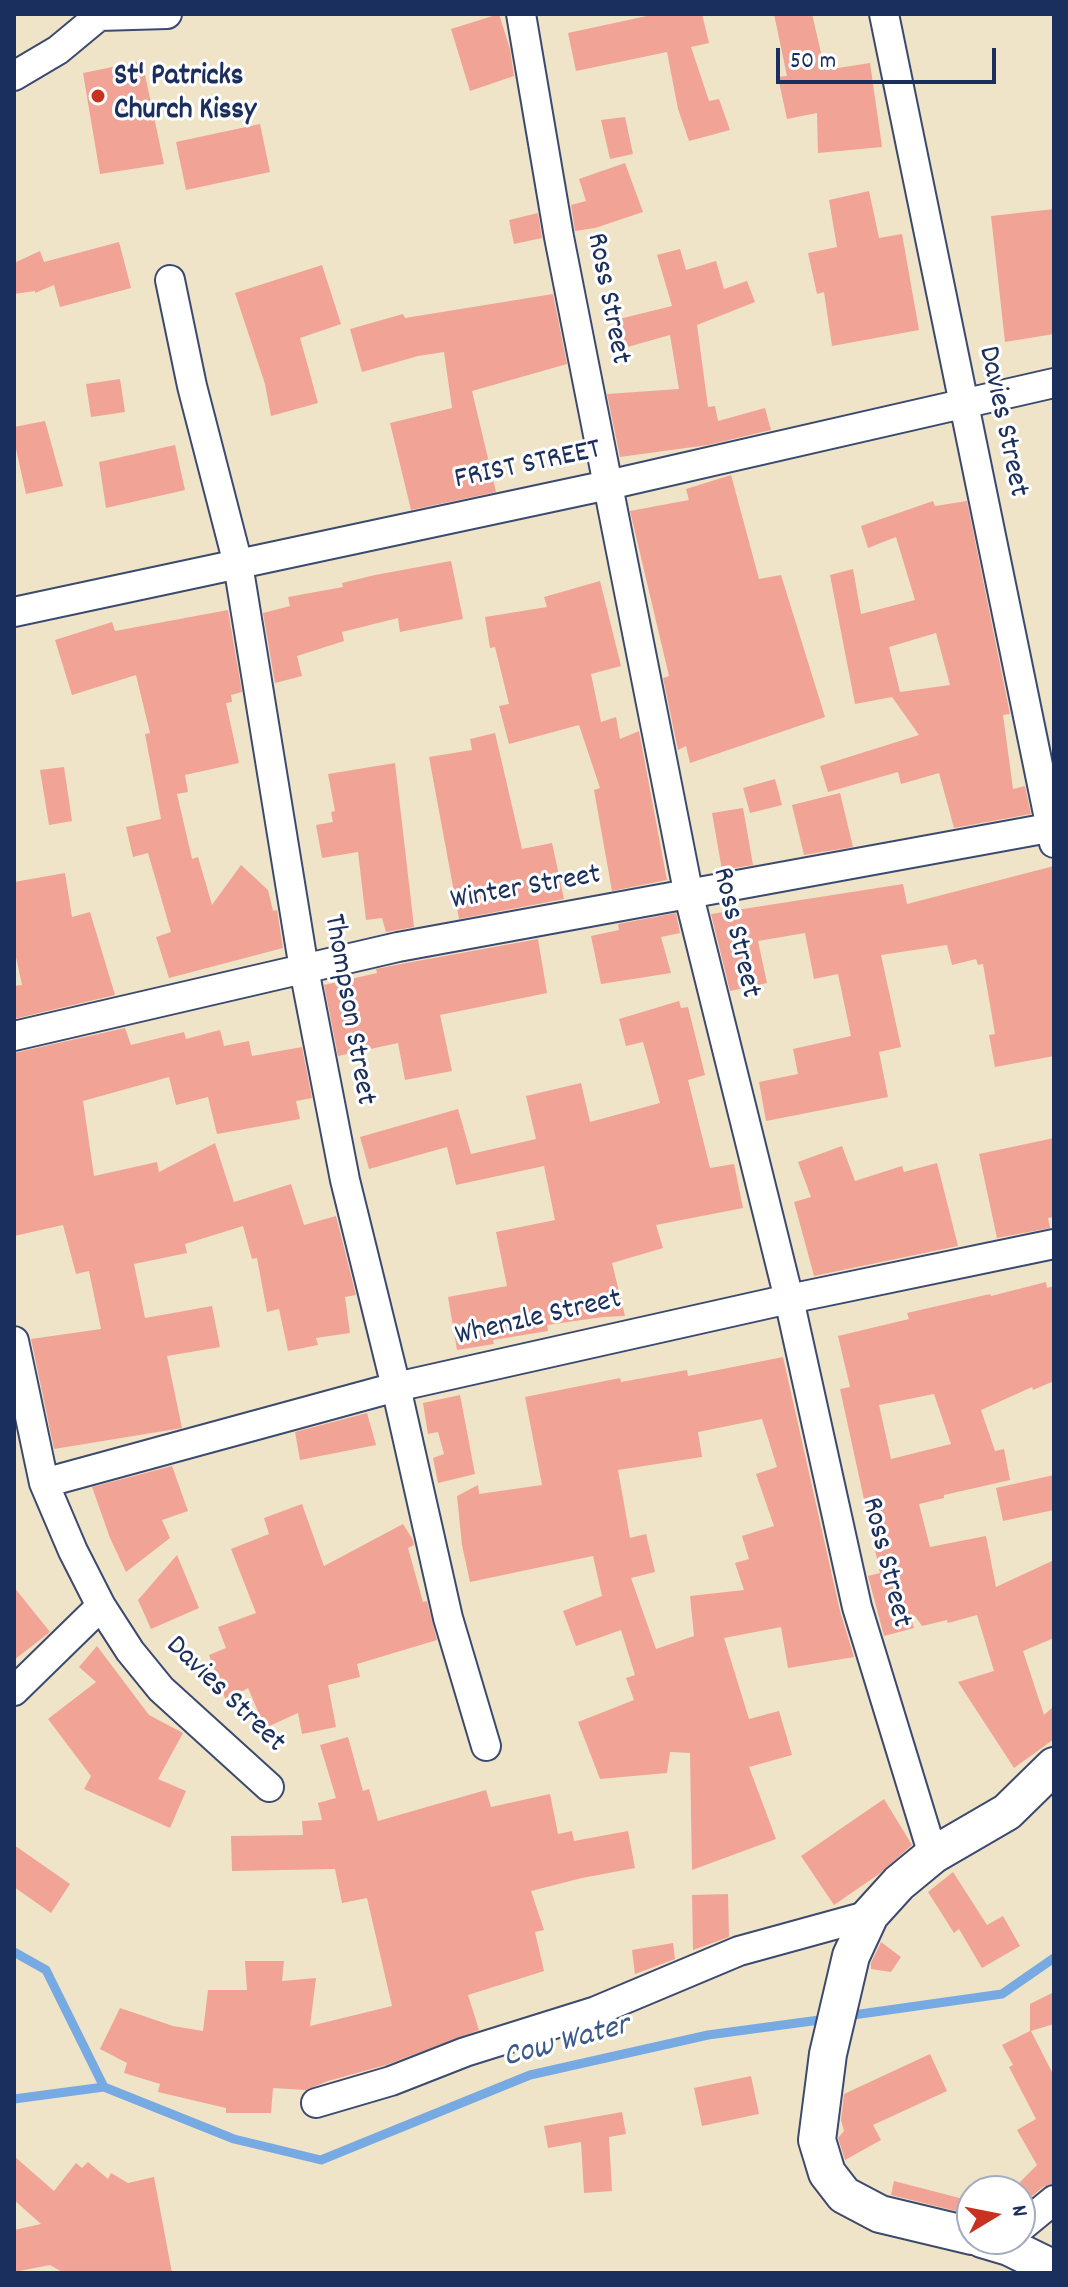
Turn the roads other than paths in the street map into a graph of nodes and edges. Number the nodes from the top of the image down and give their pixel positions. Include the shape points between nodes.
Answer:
1 (167, 14) edge
2 (521, 14) edge
3 (884, 14) edge
4 (99, 15) edge
5 (14, 76) edge
6 (170, 280) dead end
7 (1054, 383) edge
8 (962, 402) junction
9 (608, 485) junction
10 (238, 564) junction
11 (14, 612) edge
12 (1053, 833) edge
13 (689, 896) junction
14 (304, 969) junction
15 (14, 1036) edge
16 (1054, 1244) edge
17 (789, 1299) junction
18 (14, 1341) edge
19 (396, 1387) junction
20 (44, 1483) junction
21 (101, 1606) junction
22 (14, 1691) edge
23 (486, 1746) dead end
24 (1054, 1766) edge
25 (269, 1787) dead end
26 (933, 1855) junction
27 (870, 1915) junction
28 (316, 2103) dead end
29 (1054, 2200) edge
30 (1036, 2211) edge
31 (956, 2229) edge
32 (1029, 2255) edge
33 (1054, 2269) edge

1 - 4 street
2 - 9 street, Ross Street
3 - 8 street, Davies Street
4 - 5 street via 58,50
6 - 10 street, Thompson Street
7 - 8 street, FRIST STREET
8 - 9 street, FRIST STREET
8 - 12 street, Davies Street
9 - 10 street, FRIST STREET
9 - 13 street, Ross Street
10 - 11 street, FRIST STREET
10 - 14 street, Thompson Street
12 - 13 street, Winter Street
13 - 14 street, Winter Street via 398,947
13 - 17 street, Ross Street
14 - 15 street, Winter Street
14 - 19 street, Thompson Street via 345,1180
16 - 17 street, Whenzle Street
17 - 19 street, Whenzle Street
17 - 26 street, Ross Street via 857,1607
18 - 20 street, Davies Street
19 - 20 street, Whenzle Street
19 - 23 street, Thompson Street via 448,1618
20 - 21 street, Davies Street
21 - 22 street
21 - 25 street, Davies Street via 161,1689
24 - 26 street via 1007,1812
26 - 27 street
27 - 28 street via 739,1951 596,2011
27 - 31 street via 851,1956 828,2054 817,2140 827,2173 844,2195 880,2214
29 - 30 street
32 - 33 street

